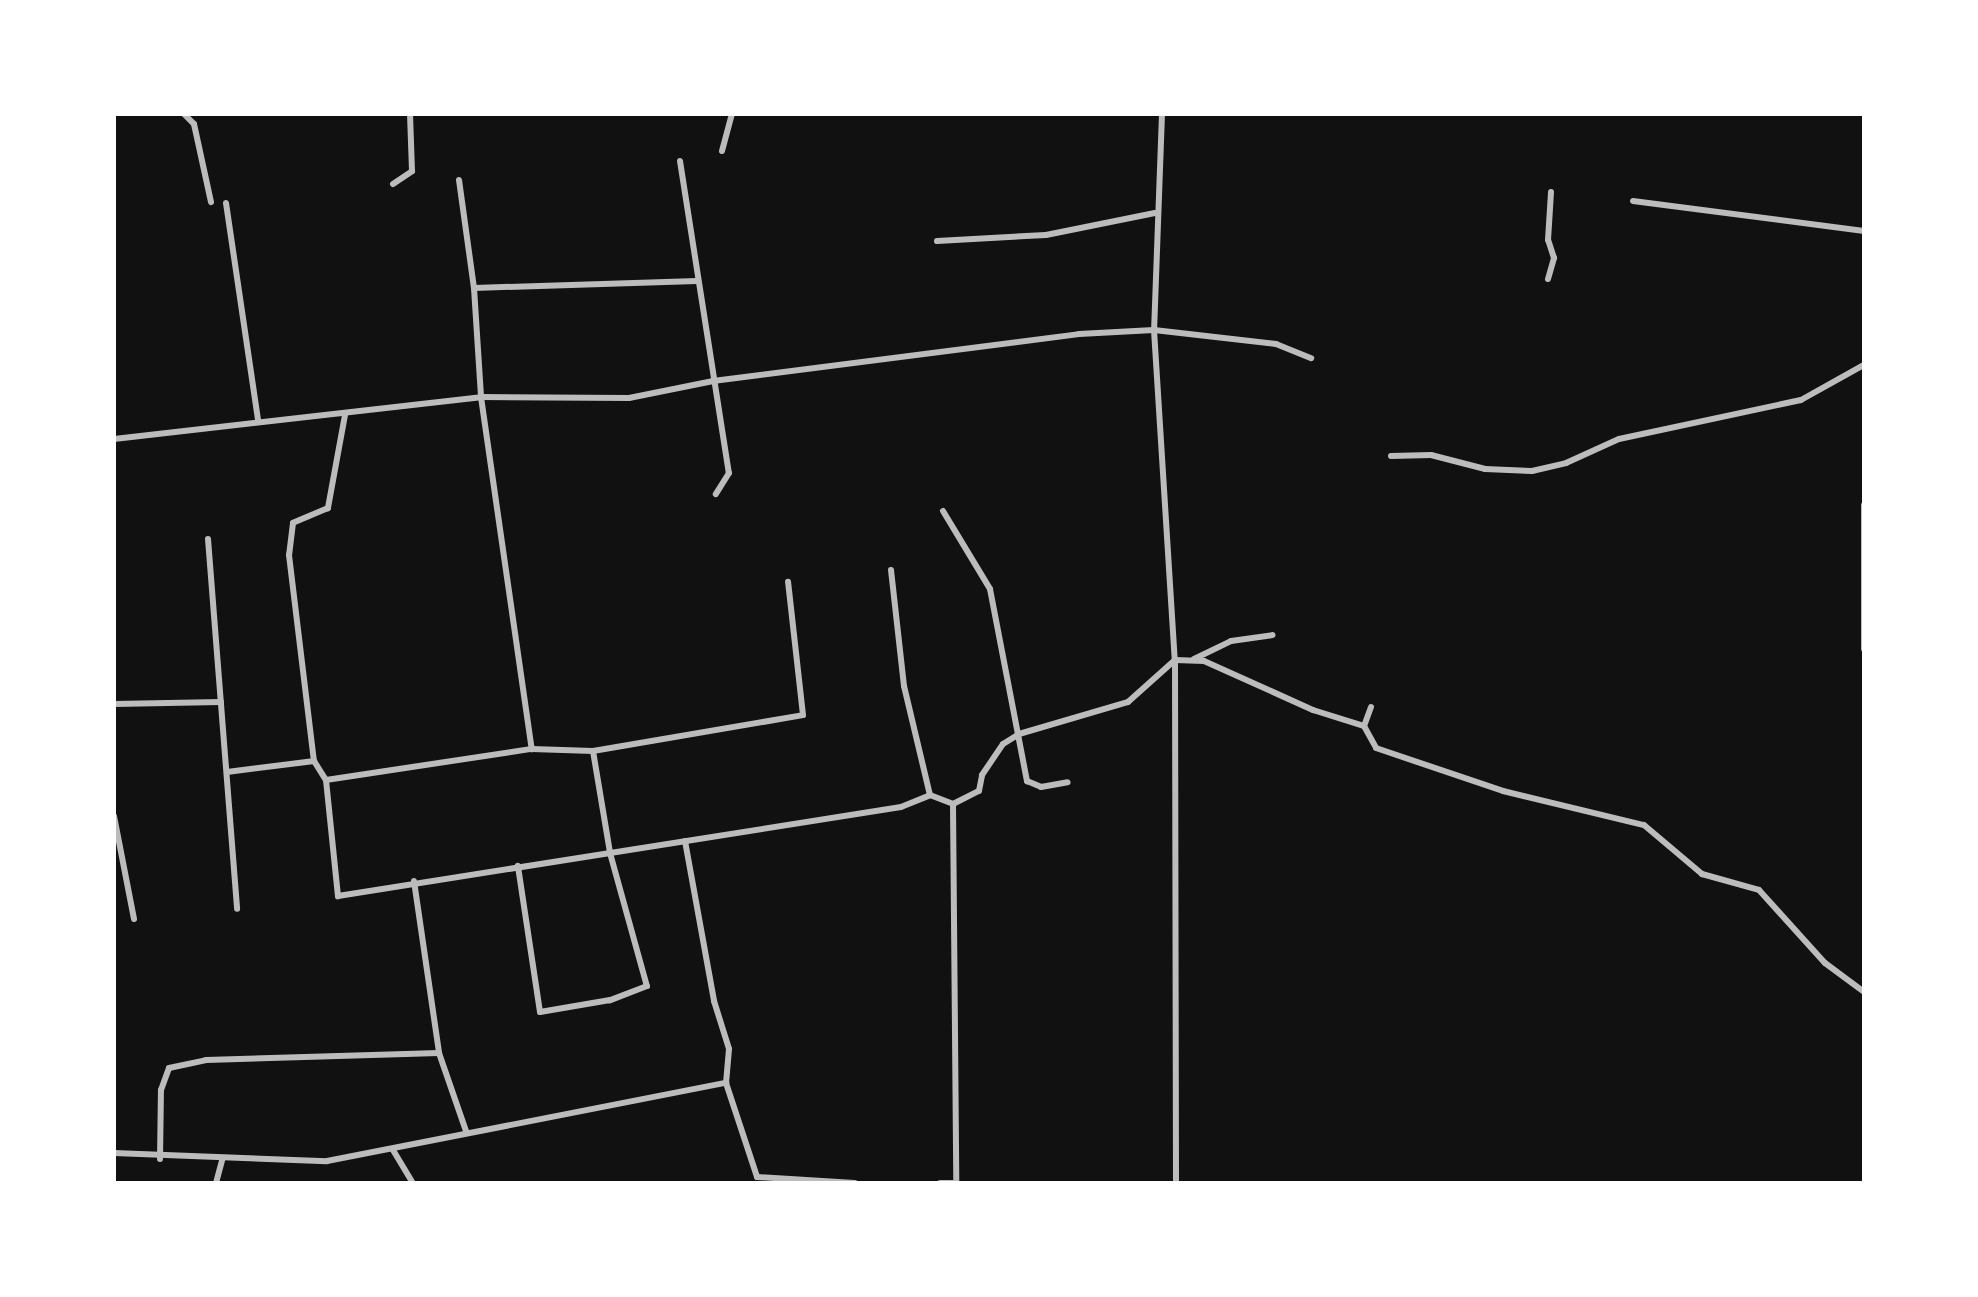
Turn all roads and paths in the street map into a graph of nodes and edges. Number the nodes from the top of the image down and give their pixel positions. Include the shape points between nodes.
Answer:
1 (184, 114) edge
2 (410, 114) edge
3 (732, 114) edge
4 (1162, 114) edge
5 (722, 151) dead end
6 (680, 161) dead end
7 (459, 180) dead end
8 (393, 184) dead end
9 (1551, 192) dead end
10 (1633, 201) dead end
11 (211, 202) dead end
12 (226, 203) dead end
13 (1155, 213) junction
14 (1864, 231) edge
15 (937, 241) dead end
16 (1548, 279) dead end
17 (697, 281) junction
18 (474, 288) junction
19 (1154, 330) junction
20 (1311, 358) dead end
21 (1864, 365) edge
22 (713, 381) junction
23 (481, 397) junction
24 (345, 415) junction
25 (258, 420) junction
26 (114, 439) edge
27 (1391, 456) dead end
28 (716, 494) dead end
29 (1864, 505) edge
30 (943, 511) dead end
31 (208, 539) dead end
32 (891, 570) dead end
33 (788, 582) dead end
34 (1273, 635) dead end
35 (1864, 649) edge
36 (1175, 660) junction
37 (1191, 661) junction
38 (221, 702) junction
39 (114, 704) edge
40 (1371, 707) dead end
41 (1364, 726) junction
42 (1019, 734) junction
43 (532, 749) junction
44 (593, 751) junction
45 (314, 761) junction
46 (227, 772) junction
47 (326, 780) junction
48 (1068, 782) dead end
49 (930, 795) junction
50 (953, 804) junction
51 (114, 816) edge
52 (685, 841) junction
53 (610, 853) junction
54 (518, 866) junction
55 (414, 881) junction
56 (237, 909) dead end
57 (134, 919) dead end
58 (1864, 992) edge
59 (439, 1053) junction
60 (726, 1083) junction
61 (466, 1131) junction
62 (393, 1150) junction
63 (114, 1153) edge
64 (160, 1159) junction
65 (222, 1160) junction
66 (216, 1183) edge
67 (413, 1183) edge
68 (855, 1183) edge
69 (940, 1183) edge
70 (956, 1183) edge
71 (1176, 1183) edge

1 - 11 street via 194,124
2 - 8 street via 412,171
3 - 5 street
4 - 13 street
6 - 17 street
7 - 18 street
9 - 16 street via 1548,240 1554,258
10 - 14 street
12 - 25 street
13 - 15 street via 1046,235
13 - 19 street
17 - 18 street
17 - 22 street
18 - 23 street
19 - 20 street via 1276,344
19 - 22 street via 1079,334
19 - 36 street
21 - 27 street via 1801,400 1619,439 1566,463 1532,471 1485,469 1431,455
22 - 23 street via 629,398
22 - 28 street via 729,473
23 - 24 street
23 - 43 street
24 - 25 street
24 - 45 street via 328,508 293,523 289,555
25 - 26 street
29 - 35 street
30 - 42 street via 990,589
31 - 38 street
32 - 49 street via 904,686
33 - 44 street via 803,715
34 - 37 street via 1231,641
36 - 37 street
36 - 42 street via 1128,702
36 - 71 street
37 - 41 street via 1204,661 1313,710
38 - 39 street
38 - 46 street
40 - 41 street
41 - 58 street via 1376,748 1503,791 1644,825 1702,874 1759,890 1825,963
42 - 48 street via 1027,781 1041,787
42 - 50 street via 1003,744 982,775 979,791
43 - 44 street
43 - 47 street
44 - 53 street
45 - 46 street
45 - 47 street
46 - 56 street
47 - 55 street via 338,896
49 - 50 street
49 - 52 street via 901,807
50 - 70 street
51 - 57 street
52 - 53 street
52 - 60 street via 714,1001 729,1049
53 - 54 street
53 - 54 street via 647,986 610,1000 540,1012
54 - 55 street
55 - 59 street
59 - 61 street
59 - 64 street via 206,1060 169,1068 161,1090
60 - 61 street
60 - 68 street via 757,1177 814,1176
61 - 62 street
62 - 65 street via 364,1150 327,1161
62 - 67 street
63 - 64 street
64 - 65 street
65 - 66 street
69 - 70 street

